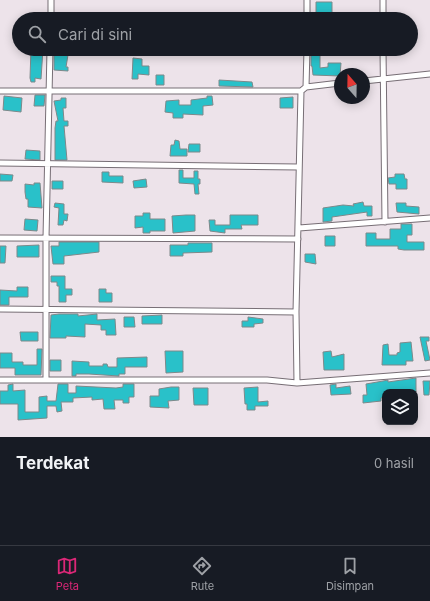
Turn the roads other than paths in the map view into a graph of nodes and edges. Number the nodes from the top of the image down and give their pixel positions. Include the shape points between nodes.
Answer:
1 (51, 0) edge
2 (307, 0) edge
3 (383, 0) edge
4 (51, 12) edge
5 (307, 12) edge
6 (383, 12) edge
7 (50, 56) edge
8 (307, 56) edge
9 (383, 56) edge
10 (430, 74) edge
11 (383, 79) junction
12 (370, 80) edge
13 (334, 84) edge
14 (306, 87) junction
15 (49, 90) junction
16 (0, 91) edge
17 (301, 91) junction
18 (49, 163) junction
19 (0, 164) edge
20 (299, 167) junction
21 (430, 218) edge
22 (385, 222) junction
23 (298, 228) junction
24 (0, 238) edge
25 (46, 238) junction
26 (298, 239) junction
27 (0, 309) edge
28 (45, 309) junction
29 (296, 312) junction
30 (430, 373) edge
31 (0, 380) edge
32 (46, 380) junction
33 (297, 383) junction

1 - 4 street
2 - 5 street
3 - 6 street
7 - 15 street
8 - 14 street
9 - 11 street
10 - 11 street
11 - 12 street
11 - 22 street
13 - 14 street
14 - 17 street
15 - 16 street
15 - 17 street
15 - 18 street
17 - 20 street
18 - 19 street
18 - 20 street
18 - 25 street
20 - 23 street
21 - 22 street
22 - 23 street
23 - 26 street
24 - 25 street
25 - 26 street
25 - 28 street
26 - 29 street
27 - 28 street
28 - 29 street
28 - 32 street
29 - 33 street
30 - 33 street
31 - 32 street
32 - 33 street via 266,380

